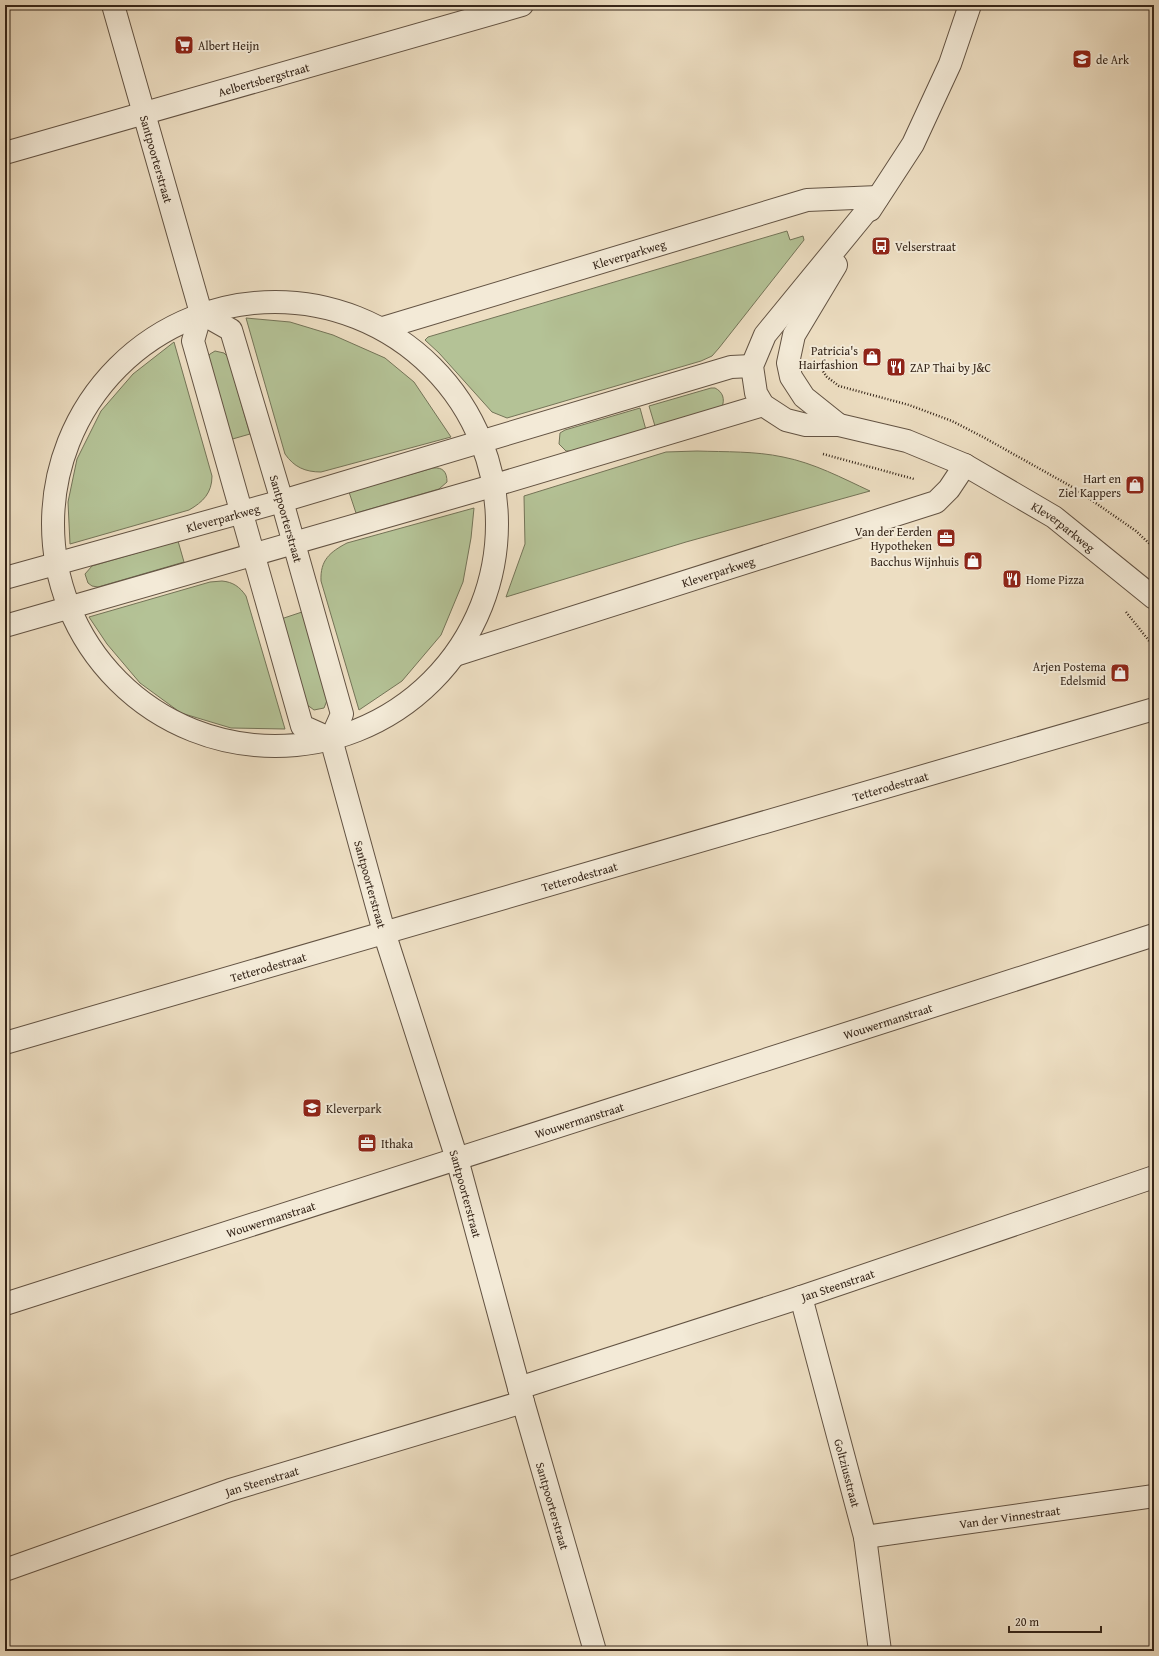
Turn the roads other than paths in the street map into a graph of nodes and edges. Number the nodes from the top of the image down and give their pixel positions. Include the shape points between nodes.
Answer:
1 (113, 5) edge
2 (522, 5) edge
3 (970, 5) edge
4 (145, 112) junction
5 (5, 153) edge
6 (878, 197) junction
7 (201, 314) junction
8 (383, 328) junction
9 (752, 366) junction
10 (764, 405) junction
11 (839, 425) junction
12 (481, 443) junction
13 (965, 465) junction
14 (492, 486) junction
15 (282, 502) junction
16 (242, 513) junction
17 (293, 543) junction
18 (254, 554) junction
19 (56, 565) junction
20 (5, 578) edge
21 (1154, 598) edge
22 (69, 606) junction
23 (5, 626) edge
24 (455, 655) junction
25 (1154, 708) edge
26 (331, 739) junction
27 (384, 932) junction
28 (1154, 935) edge
29 (5, 1043) edge
30 (456, 1158) junction
31 (1154, 1177) edge
32 (801, 1297) junction
33 (5, 1304) edge
34 (521, 1395) junction
35 (1154, 1496) edge
36 (865, 1537) junction
37 (5, 1570) edge
38 (595, 1651) edge
39 (880, 1651) edge

1 - 4 street, Santpoorterstraat
2 - 4 street, Aelbertsbergstraat
3 - 6 street via 950,64 913,144
4 - 5 street, Aelbertsbergstraat
4 - 7 street, Santpoorterstraat
6 - 8 street, Kleverparkweg via 807,200
6 - 9 street via 765,335
6 - 11 street, Kleverparkweg via 794,335 788,363 791,377 804,397
7 - 8 street, Kleverparkweg via 247,302 294,302 339,310
7 - 15 street, Santpoorterstraat via 231,330
7 - 16 street via 193,341
7 - 19 street, Kleverparkweg via 159,334 121,362 91,398 68,440 55,485 52,532
8 - 12 street, Kleverparkweg via 427,360 462,402
9 - 10 street, Kleverparkweg via 756,393
9 - 12 street, Kleverparkweg via 730,367
10 - 11 street, Kleverparkweg via 786,420 806,425
10 - 14 street
11 - 13 street, Kleverparkweg via 907,441
12 - 14 street, Kleverparkweg
12 - 15 street, Kleverparkweg
13 - 21 street, Kleverparkweg via 1054,517
13 - 24 street, Kleverparkweg via 949,489 936,502
14 - 17 street
14 - 24 street, Kleverparkweg via 497,504 496,557 481,608
15 - 16 street, Kleverparkweg
15 - 17 street, Santpoorterstraat
16 - 18 street
16 - 19 street, Kleverparkweg
17 - 18 street
17 - 26 street, Santpoorterstraat via 342,714
18 - 22 street
18 - 26 street via 302,726
19 - 20 street, Kleverparkweg
19 - 22 street, Kleverparkweg
22 - 23 street
22 - 26 street, Kleverparkweg via 76,626 104,667 140,702 183,727 231,743 281,747
24 - 26 street, Kleverparkweg via 421,692 379,722
25 - 27 street, Tetterodestraat
26 - 27 street, Santpoorterstraat
27 - 29 street, Tetterodestraat
27 - 30 street, Santpoorterstraat
28 - 30 street, Wouwermanstraat
30 - 33 street, Wouwermanstraat
30 - 34 street, Santpoorterstraat
31 - 32 street, Jan Steenstraat
32 - 34 street, Jan Steenstraat
32 - 36 street, Goltziusstraat
34 - 37 street, Jan Steenstraat via 230,1490
34 - 38 street, Santpoorterstraat
35 - 36 street, Van der Vinnestraat
36 - 39 street, Goltziusstraat

